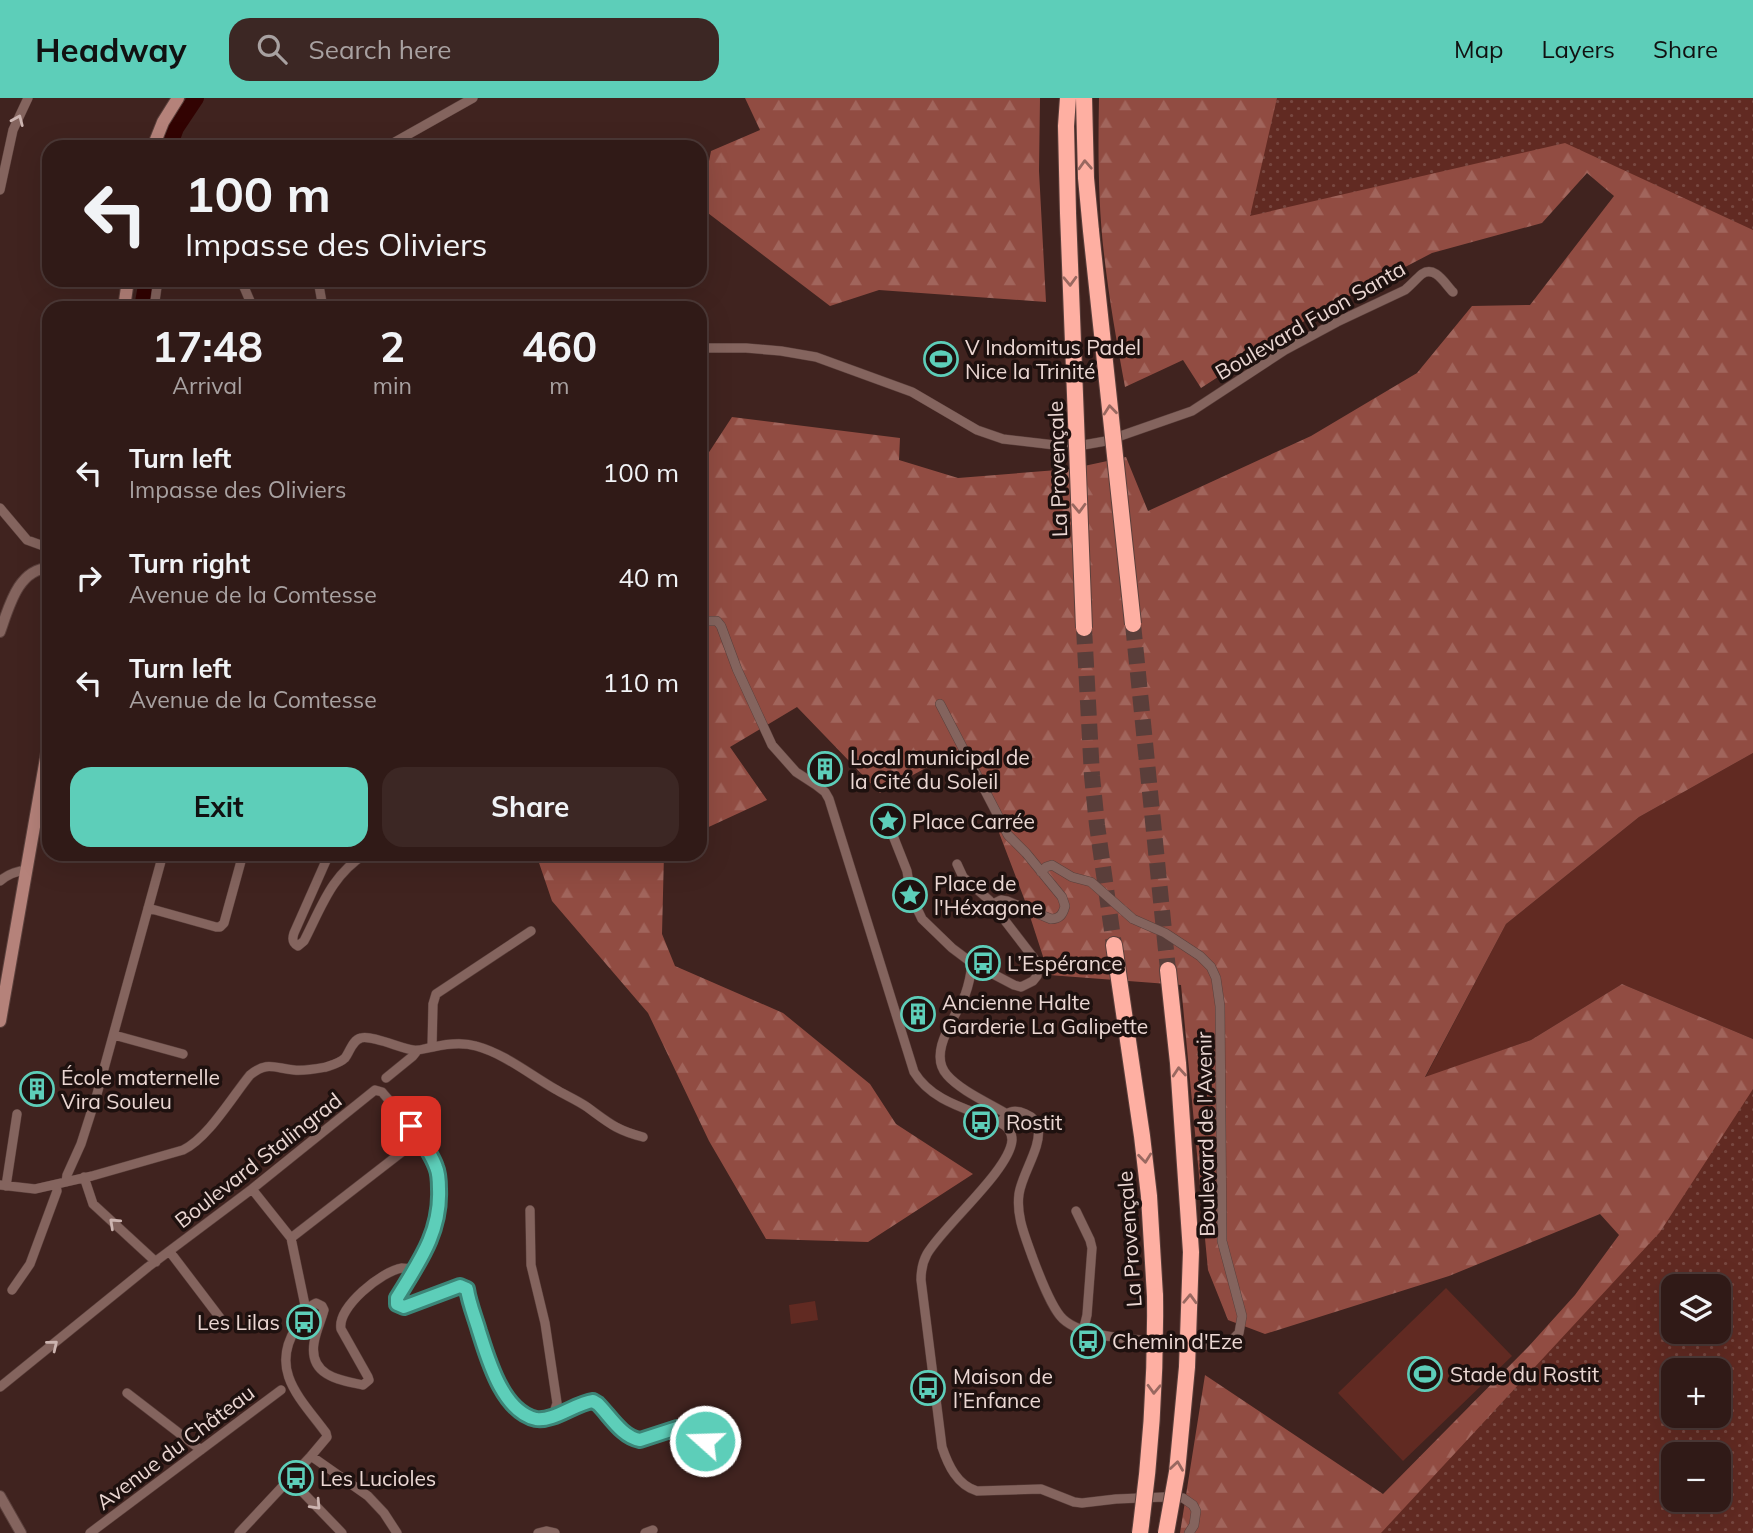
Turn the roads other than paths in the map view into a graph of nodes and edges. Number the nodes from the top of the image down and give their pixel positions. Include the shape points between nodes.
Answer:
1 (28, 98) edge
2 (178, 98) edge
3 (473, 98) edge
4 (1068, 98) edge
5 (1084, 98) edge
6 (156, 140) edge
7 (398, 140) edge
8 (0, 190) edge
9 (1453, 292) dead end
10 (707, 348) edge
11 (0, 508) edge
12 (42, 545) edge
13 (42, 569) edge
14 (707, 621) edge
15 (1133, 624) tunnel mouth
16 (1084, 628) tunnel mouth
17 (0, 632) edge
18 (940, 704) dead end
19 (42, 782) edge
20 (888, 823) dead end
21 (161, 861) edge
22 (241, 861) edge
23 (326, 861) edge
24 (355, 861) edge
25 (957, 864) dead end
26 (27, 870) junction
27 (1041, 872) junction
28 (0, 881) edge
29 (993, 904) junction
30 (148, 908) junction
31 (531, 931) dead end
32 (1114, 944) tunnel mouth
33 (972, 963) junction
34 (1168, 970) tunnel mouth
35 (0, 1021) edge
36 (114, 1035) junction
37 (432, 1047) junction
38 (417, 1051) junction
39 (183, 1054) dead end
40 (386, 1078) dead end
41 (17, 1114) dead end
42 (1025, 1114) junction
43 (1004, 1119) junction
44 (1009, 1130) junction
45 (643, 1137) dead end
46 (420, 1138) junction
47 (84, 1177) junction
48 (66, 1182) junction
49 (3, 1185) edge
50 (56, 1185) junction
51 (253, 1189) junction
52 (530, 1210) dead end
53 (1076, 1211) dead end
54 (291, 1238) junction
55 (170, 1252) junction
56 (156, 1262) junction
57 (414, 1269) junction
58 (12, 1290) dead end
59 (306, 1310) junction
60 (227, 1327) dead end
61 (1083, 1331) junction
62 (1167, 1342) dead end
63 (1201, 1345) dead end
64 (0, 1387) edge
65 (281, 1390) dead end
66 (127, 1393) dead end
67 (553, 1416) junction
68 (724, 1429) dead end
69 (201, 1450) junction
70 (311, 1456) junction
71 (289, 1478) junction
72 (0, 1496) edge
73 (21, 1533) edge
74 (90, 1533) edge
75 (239, 1533) edge
76 (342, 1533) edge
77 (397, 1533) edge
78 (538, 1533) edge
79 (555, 1533) edge
80 (1140, 1533) edge
81 (1166, 1533) edge
82 (1189, 1533) edge

8 -> 1 street via 13,130
2 - 6 main road
3 - 7 street
4 -> 16 highway, La Provençale, bridge
15 -> 5 highway, bridge via 1091,231
9 - 10 street, Boulevard Fuon Santa via 1438,275 1427,272 1405,290 1285,351 1192,411 1106,441 1072,447 1003,439 977,430 912,392 816,357
11 - 12 street via 27,540
13 - 17 street via 32,572 18,589
14 - 43 street via 722,626 772,746 829,799 914,1072 926,1088 944,1100
18 - 27 street via 1008,835
19 - 26 main road
20 - 33 street via 922,919
21 - 30 street
22 - 30 street via 220,927
23 - 24 street via 292,939 298,946 332,885
25 - 29 street via 963,877
26 - 28 street
26 - 35 main road
27 - 29 street via 1065,902 1061,916 1045,918 1007,901
27 - 63 street, Boulevard de l'Avenir via 1052,865 1091,882 1133,919 1200,956 1216,978 1222,1241 1241,1316 1233,1340
29 - 33 street via 1036,961 1037,976 1014,985
30 - 36 street
31 - 37 street via 436,994
32 -> 80 highway, La Provençale, bridge via 1142,1136 1155,1296 1153,1408
33 - 43 street via 940,1061 953,1080
81 -> 34 highway, bridge via 1187,1367 1191,1252
36 - 39 street
36 - 48 street
37 - 38 street
37 - 45 street via 478,1047 520,1066 619,1129
38 - 40 street
38 - 47 street via 361,1038 330,1066 305,1070 262,1066 191,1146
41 - 49 street
42 - 43 street via 1014,1112
42 - 44 street
42 - 61 street via 1038,1128 1021,1185 1020,1222 1056,1312
43 - 44 street
44 - 82 street via 1012,1144 1000,1166 932,1246 921,1269 946,1459 957,1478 977,1491 1041,1489 1082,1503 1183,1498 1196,1511
46 - 51 street, Boulevard Stalingrad via 382,1092 375,1090
46 - 54 street
46 - 57 street, Boulevard Stalingrad via 436,1167 440,1205 432,1234
47 - 48 street
56 -> 47 street via 93,1204
48 - 50 street
49 - 50 street via 35,1189
50 - 58 street via 30,1264
51 - 54 street
51 - 55 street, Boulevard Stalingrad
52 - 67 street via 531,1265 557,1403
53 - 61 street via 1093,1248
54 - 59 street
55 - 56 street, Boulevard Stalingrad
55 - 60 street
64 -> 56 street, Boulevard Stalingrad
57 - 59 street via 401,1268 375,1282 350,1303 342,1318 341,1329 368,1377 367,1384 322,1370 313,1354 324,1310 316,1303
57 - 67 street, Boulevard Stalingrad via 397,1304 404,1307 457,1287 467,1289 488,1362 503,1391 536,1419
59 - 70 street via 290,1337 284,1361 300,1398 326,1433
61 - 62 street
65 - 69 street, Avenue du Château
66 - 69 street
67 - 68 street via 593,1401 635,1440 677,1428 705,1441
69 - 74 street, Avenue du Château
70 - 71 street
70 - 77 street via 368,1496
71 - 75 street
71 -> 76 street
72 - 73 street
78 - 79 street

